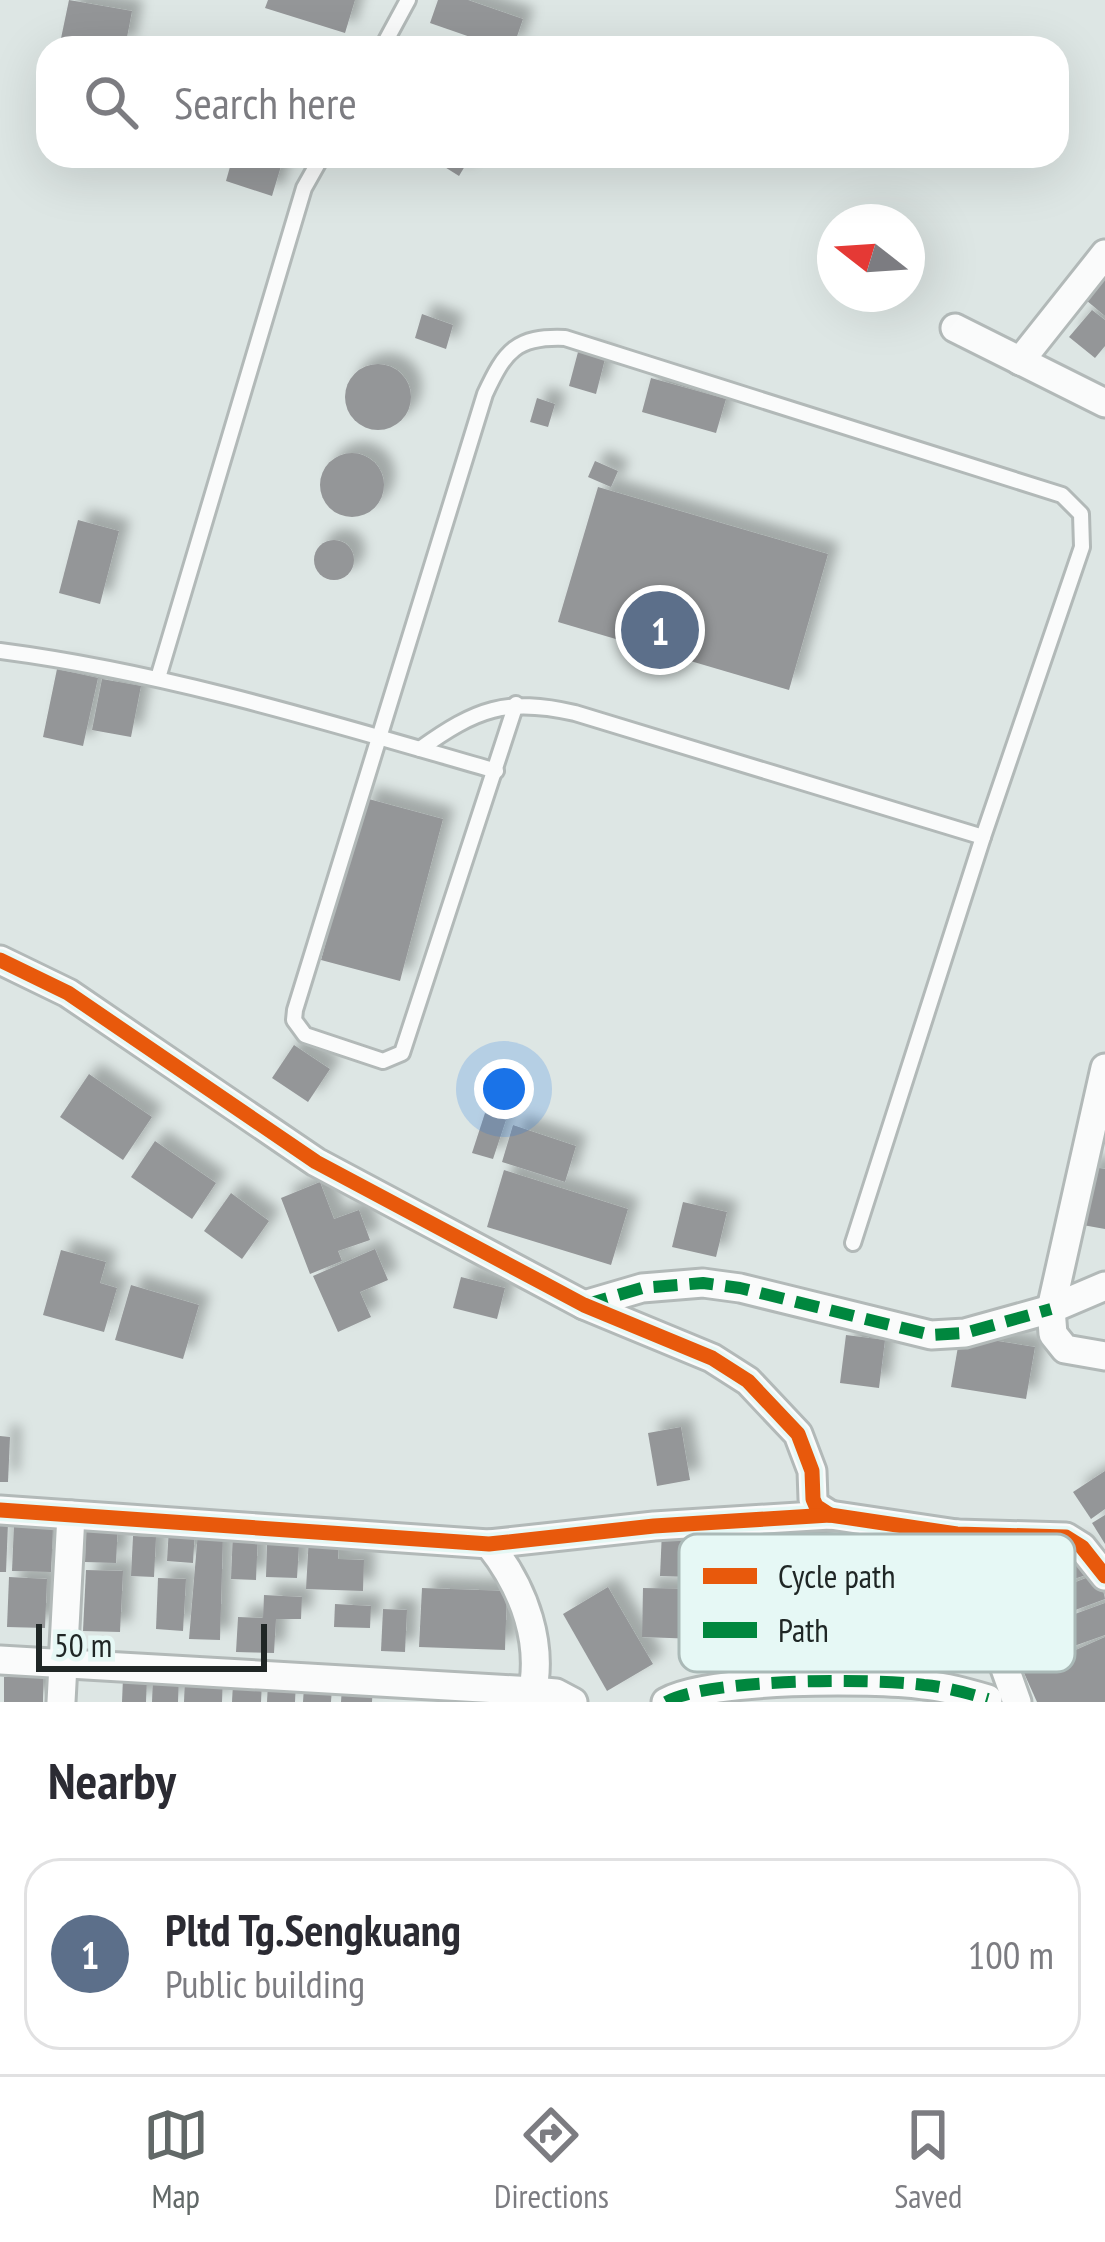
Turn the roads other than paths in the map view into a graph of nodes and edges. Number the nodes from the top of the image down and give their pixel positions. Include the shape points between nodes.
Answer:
1 (408, 0) edge
2 (388, 36) edge
3 (315, 168) edge
4 (1105, 254) edge
5 (955, 328) dead end
6 (1019, 361) junction
7 (1105, 403) edge
8 (0, 651) edge
9 (158, 678) junction
10 (516, 704) junction
11 (381, 738) junction
12 (420, 749) junction
13 (496, 771) junction
14 (982, 837) junction
15 (0, 960) edge
16 (1105, 1069) edge
17 (853, 1243) dead end
18 (1105, 1286) edge
19 (584, 1305) junction
20 (1051, 1309) junction
21 (1105, 1356) edge
22 (0, 1510) edge
23 (71, 1514) junction
24 (830, 1515) junction
25 (957, 1534) edge
26 (1075, 1542) edge
27 (489, 1544) junction
28 (1105, 1576) edge
29 (0, 1660) edge
30 (63, 1665) junction
31 (757, 1694) edge
32 (532, 1696) edge
33 (999, 1698) edge
34 (61, 1702) edge
35 (573, 1702) edge
36 (666, 1702) edge

1 - 2 lane
3 - 9 lane
4 - 6 street
5 - 6 street
6 - 7 street
8 - 9 lane
9 - 11 lane
10 - 12 lane via 473,715
10 - 13 lane
10 - 14 lane via 575,712
11 - 12 lane
11 - 13 lane via 294,1020 305,1035 383,1061 406,1046
11 - 14 lane via 485,394 501,361 522,342 565,338 1072,502 1081,514 1082,547
12 - 13 lane
14 - 17 lane
15 - 19 street via 68,993 316,1162
16 - 20 street
18 - 20 street
19 - 20 street via 642,1288 704,1283 932,1335 965,1334
19 - 24 street via 748,1381 798,1434 813,1499
20 - 21 street via 1053,1334 1065,1349
22 - 23 street
23 - 27 street
23 - 30 street
24 - 25 street
24 - 27 street
26 - 28 street
27 - 32 street via 523,1594 535,1648
29 - 30 street
30 - 32 street
30 - 34 street
31 - 33 street via 897,1682
31 - 36 street via 697,1690
32 - 35 street

